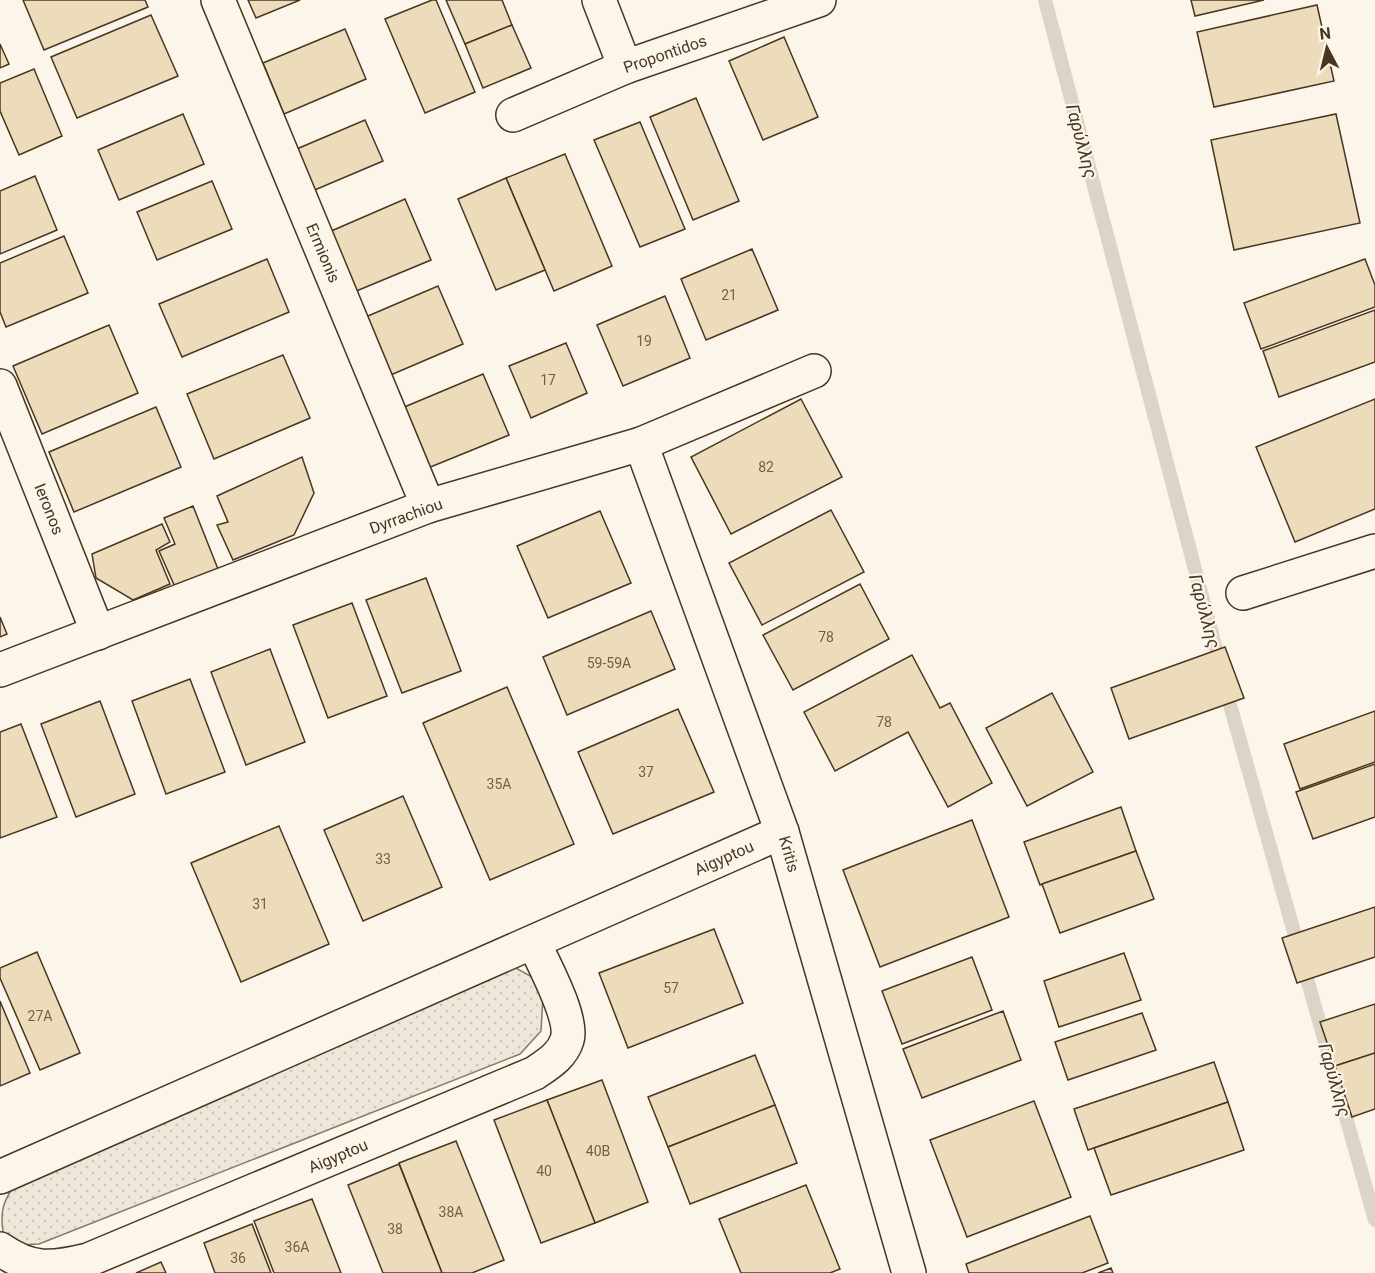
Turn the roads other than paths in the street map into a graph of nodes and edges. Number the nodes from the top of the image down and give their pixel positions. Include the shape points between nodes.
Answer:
1 (218, 0) edge
2 (598, 0) edge
3 (819, 0) edge
4 (625, 67) junction
5 (513, 115) dead end
6 (814, 371) dead end
7 (0, 386) edge
8 (641, 444) junction
9 (428, 506) junction
10 (1375, 551) edge
11 (1243, 593) dead end
12 (98, 633) junction
13 (0, 670) edge
14 (782, 832) junction
15 (534, 943) junction
16 (0, 1177) edge
17 (0, 1249) edge
18 (909, 1273) edge

1 - 9 street, Ermionis
2 - 4 street
3 - 4 street, Propontidos
4 - 5 street, Propontidos
6 - 8 street, Dyrrachiou
7 - 12 street, Ieronos
8 - 9 street, Dyrrachiou
8 - 14 street, Kritis
9 - 12 street, Dyrrachiou
10 - 11 street
12 - 13 street, Dyrrachiou
14 - 15 street, Aigyptou
14 - 18 street, Kritis
15 - 16 street, Aigyptou
15 - 17 street, Aigyptou via 563,1006 568,1038 559,1055 535,1073 88,1260 51,1269 18,1262

